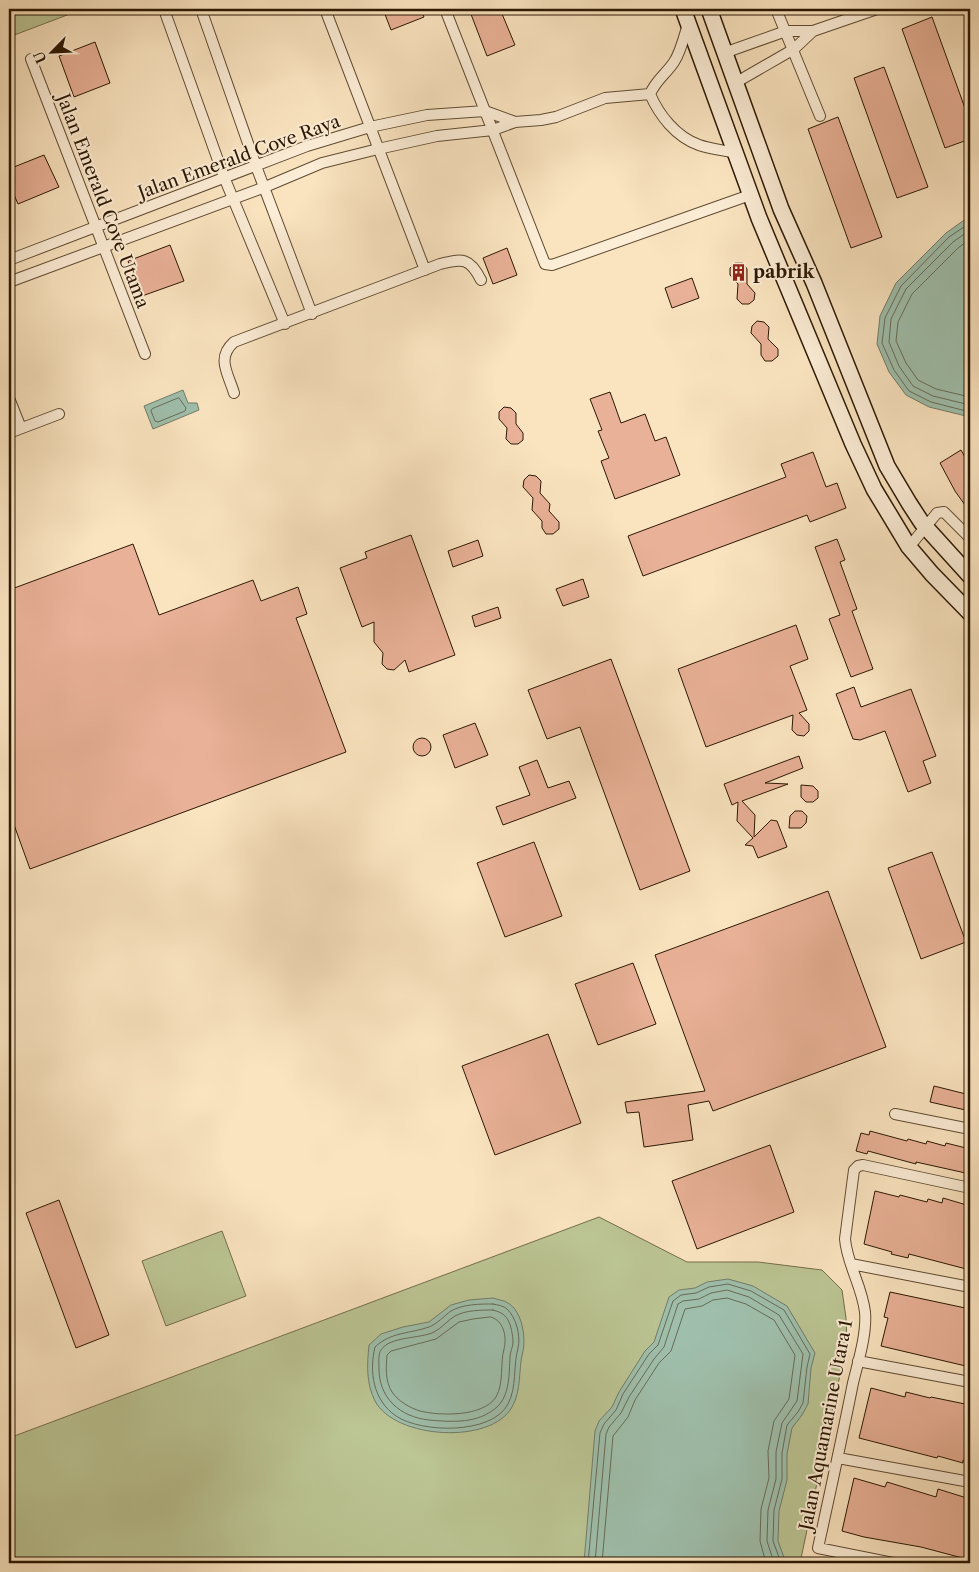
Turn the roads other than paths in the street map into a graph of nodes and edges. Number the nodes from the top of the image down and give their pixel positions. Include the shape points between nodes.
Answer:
1 (172, 9) edge
2 (201, 9) edge
3 (325, 9) edge
4 (445, 9) edge
5 (683, 9) edge
6 (709, 9) edge
7 (776, 9) edge
8 (877, 9) edge
9 (688, 24) junction
10 (786, 31) junction
11 (813, 32) junction
12 (794, 49) junction
13 (724, 53) junction
14 (32, 59) dead end
15 (736, 83) junction
16 (650, 94) junction
17 (485, 111) junction
18 (820, 116) dead end
19 (515, 122) junction
20 (370, 127) junction
21 (492, 130) junction
22 (378, 149) junction
23 (734, 153) junction
24 (256, 166) junction
25 (224, 177) junction
26 (264, 187) junction
27 (750, 195) junction
28 (233, 199) junction
29 (96, 228) junction
30 (104, 246) junction
31 (9, 260) edge
32 (425, 270) junction
33 (481, 280) dead end
34 (9, 282) edge
35 (814, 284) junction
36 (790, 295) junction
37 (312, 314) junction
38 (285, 324) junction
39 (145, 354) dead end
40 (234, 393) dead end
41 (9, 398) edge
42 (59, 414) dead end
43 (21, 428) junction
44 (9, 433) edge
45 (925, 527) junction
46 (970, 538) edge
47 (909, 547) junction
48 (970, 576) edge
49 (970, 613) edge
50 (895, 1114) dead end
51 (970, 1129) edge
52 (970, 1188) edge
53 (851, 1264) junction
54 (970, 1287) edge
55 (858, 1361) junction
56 (970, 1382) edge
57 (838, 1458) junction
58 (970, 1482) edge
59 (893, 1563) edge

1 - 25 street via 166,15
2 - 24 street
3 - 20 street
4 - 17 street
5 - 9 main road
6 - 13 main road
7 - 10 street
8 - 11 street
9 - 16 street via 678,55
9 - 23 main road
10 - 11 street
10 - 12 street
10 - 13 street
11 - 12 street
12 - 15 street
12 - 18 street
13 - 15 main road
14 - 29 street, Jalan Emerald Cove Utama
15 - 35 main road via 781,209
16 - 19 street, Jalan Emerald Cove Raya via 605,98 556,117
16 - 23 street via 661,116 684,136 698,144
17 - 19 street, Jalan Emerald Cove Raya
17 - 20 street, Jalan Emerald Cove Raya via 427,115
17 - 21 street
19 - 21 street, Jalan Emerald Cove Raya
20 - 22 street
20 - 24 street, Jalan Emerald Cove Raya
21 - 22 street, Jalan Emerald Cove Raya via 437,136
21 - 27 street via 546,264 552,265
22 - 26 street, Jalan Emerald Cove Raya via 322,163
22 - 32 street
23 - 27 main road
24 - 25 street, Jalan Emerald Cove Raya
24 - 26 street
25 - 28 street
25 - 29 street, Jalan Emerald Cove Raya
26 - 28 street, Jalan Emerald Cove Raya
26 - 37 street
27 - 36 main road
28 - 30 street, Jalan Emerald Cove Raya
28 - 38 street
29 - 30 street, Jalan Emerald Cove Utama
29 - 31 street, Jalan Emerald Cove Raya
30 - 34 street, Jalan Emerald Cove Raya
30 - 39 street, Jalan Emerald Cove Utama
32 - 33 street via 454,260 465,260 475,268
32 - 37 street
35 - 36 main road
35 - 45 main road via 887,466
36 - 47 main road via 865,471
37 - 38 street
38 - 40 street via 234,342 229,347 224,360
41 - 43 street
42 - 43 street
43 - 44 street
45 - 46 street via 937,513 944,512
45 - 47 street
45 - 48 main road
47 - 49 main road
50 - 51 street
52 - 53 street, Jalan Aquamarine Utara 1 via 860,1165 854,1170 845,1239
53 - 54 street
53 - 55 street, Jalan Aquamarine Utara 1 via 865,1314
55 - 56 street
55 - 57 street, Jalan Aquamarine Utara 1
57 - 58 street
57 - 59 street, Jalan Aquamarine Utara 1 via 818,1548

